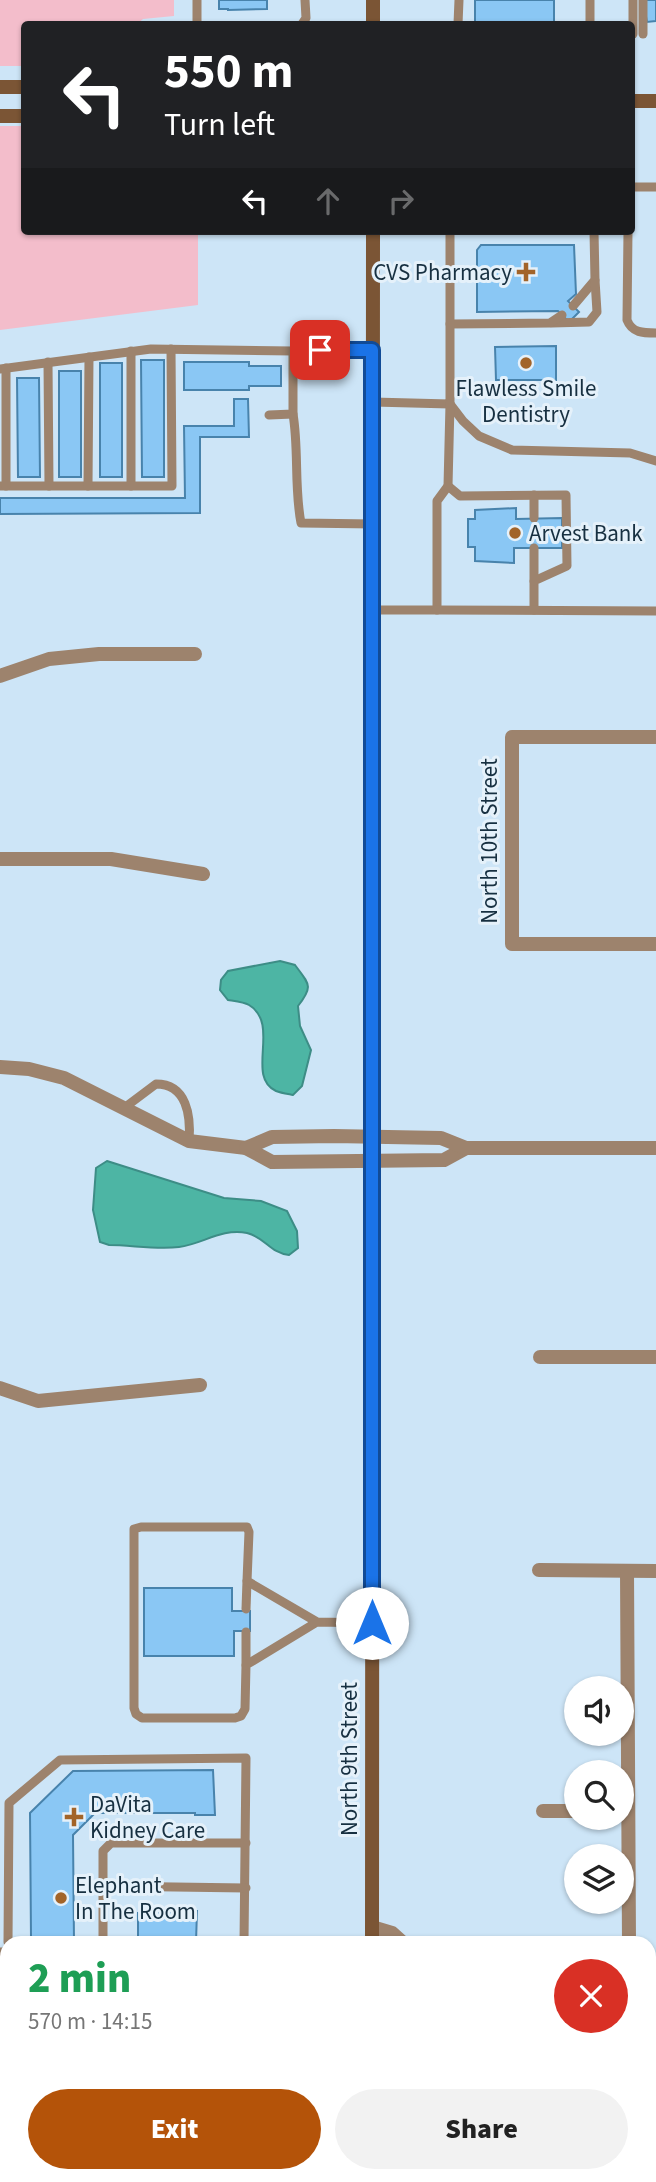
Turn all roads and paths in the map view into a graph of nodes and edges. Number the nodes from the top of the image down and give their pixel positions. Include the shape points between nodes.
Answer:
1 (197, 0) edge
2 (305, 0) edge
3 (373, 0) edge
4 (459, 0) edge
5 (590, 0) edge
6 (633, 0) edge
7 (643, 0) edge
8 (197, 21) edge
9 (304, 21) edge
10 (373, 21) edge
11 (458, 21) edge
12 (590, 21) edge
13 (635, 21) edge
14 (636, 34) edge
15 (656, 34) edge
16 (0, 87) edge
17 (21, 87) edge
18 (635, 101) edge
19 (656, 101) edge
20 (0, 116) edge
21 (21, 116) edge
22 (635, 187) edge
23 (656, 187) edge
24 (373, 235) edge
25 (450, 235) edge
26 (594, 235) edge
27 (628, 235) edge
28 (595, 280) junction
29 (573, 306) dead end
30 (562, 315) dead end
31 (550, 323) junction
32 (450, 324) junction
33 (656, 332) edge
34 (171, 349) junction
35 (372, 350) junction
36 (131, 351) junction
37 (293, 351) junction
38 (89, 357) junction
39 (48, 362) junction
40 (3, 368) edge
41 (373, 402) junction
42 (450, 404) junction
43 (293, 414) junction
44 (270, 415) dead end
45 (656, 461) edge
46 (3, 486) edge
47 (48, 486) junction
48 (88, 486) junction
49 (131, 486) junction
50 (448, 486) junction
51 (534, 495) junction
52 (534, 518) dead end
53 (374, 524) junction
54 (534, 548) dead end
55 (534, 580) junction
56 (373, 610) junction
57 (437, 610) junction
58 (534, 610) junction
59 (656, 611) edge
60 (195, 654) dead end
61 (0, 676) edge
62 (656, 737) edge
63 (0, 859) edge
64 (203, 874) dead end
65 (656, 944) edge
66 (0, 1065) edge
67 (124, 1108) junction
68 (373, 1136) junction
69 (189, 1141) junction
70 (246, 1148) junction
71 (466, 1148) junction
72 (656, 1148) edge
73 (373, 1163) junction
74 (541, 1357) dead end
75 (656, 1357) edge
76 (200, 1385) dead end
77 (0, 1388) edge
78 (539, 1570) dead end
79 (627, 1571) junction
80 (656, 1571) edge
81 (247, 1581) junction
82 (246, 1609) dead end
83 (317, 1622) junction
84 (372, 1623) junction
85 (246, 1632) dead end
86 (246, 1665) junction
87 (625, 1760) edge
88 (543, 1811) dead end
89 (564, 1811) edge
90 (625, 1830) edge
91 (246, 1843) junction
92 (103, 1886) junction
93 (246, 1888) junction
94 (372, 1935) edge
95 (8, 1936) edge
96 (103, 1936) edge
97 (244, 1936) edge
98 (395, 1936) edge
99 (629, 1936) edge

1 - 8 lane
2 - 9 lane
3 - 10 main road
4 - 11 lane
5 - 12 lane
6 - 13 lane
7 - 14 lane
14 - 15 lane
16 - 17 main road
18 - 19 main road
20 - 21 main road
22 - 23 lane
24 - 35 main road, North 9th Street
25 - 32 lane
26 - 28 lane
27 - 33 lane via 627,320 636,331
28 - 29 lane
28 - 31 lane via 597,312 589,322
30 - 31 lane
31 - 32 lane
32 - 42 lane
34 - 36 lane
34 - 37 lane
34 - 49 lane via 172,486
35 - 37 lane
35 - 41 main road, North 9th Street
36 - 38 lane
36 - 49 lane
37 - 43 lane
38 - 39 lane
38 - 48 lane
39 - 40 lane
39 - 47 lane
40 - 46 lane
41 - 42 lane
41 - 53 main road, North 9th Street
42 - 45 lane via 479,436 512,450 630,453
42 - 50 lane
43 - 44 lane
43 - 53 lane via 301,523
46 - 47 lane
47 - 48 lane
48 - 49 lane
50 - 51 lane via 460,496
50 - 57 lane via 438,501
51 - 52 lane
51 - 55 lane via 566,495 567,566
53 - 56 main road, North 9th Street
54 - 55 lane
55 - 58 lane
56 - 57 lane
56 - 68 main road, North 9th Street
57 - 58 lane
58 - 59 lane
60 - 61 street via 49,659
62 - 65 street, North 10th Street via 512,737 512,944
63 - 64 street via 111,859
66 - 67 street via 64,1078
67 - 69 street
67 - 69 lane via 156,1084 172,1086 191,1119
68 - 70 street via 272,1137
68 - 71 street via 441,1138
68 - 73 main road, North 9th Street
69 - 70 street
70 - 73 street via 272,1162
71 - 72 street
71 - 73 street via 444,1160
73 - 84 main road, North 9th Street
74 - 75 street
76 - 77 street via 38,1401
78 - 79 street
79 - 80 street
79 - 87 street
81 - 82 lane
81 - 83 lane
81 - 86 lane via 247,1527 134,1529 136,1714 142,1718 242,1716
83 - 84 lane
83 - 86 lane
84 - 94 main road, North 9th Street
85 - 86 lane
88 - 89 street
90 - 99 street
91 - 92 lane via 111,1843 103,1851
91 - 93 lane
91 - 95 lane via 246,1758 60,1760 9,1802
92 - 93 lane
92 - 96 lane
93 - 97 lane
94 - 98 street

